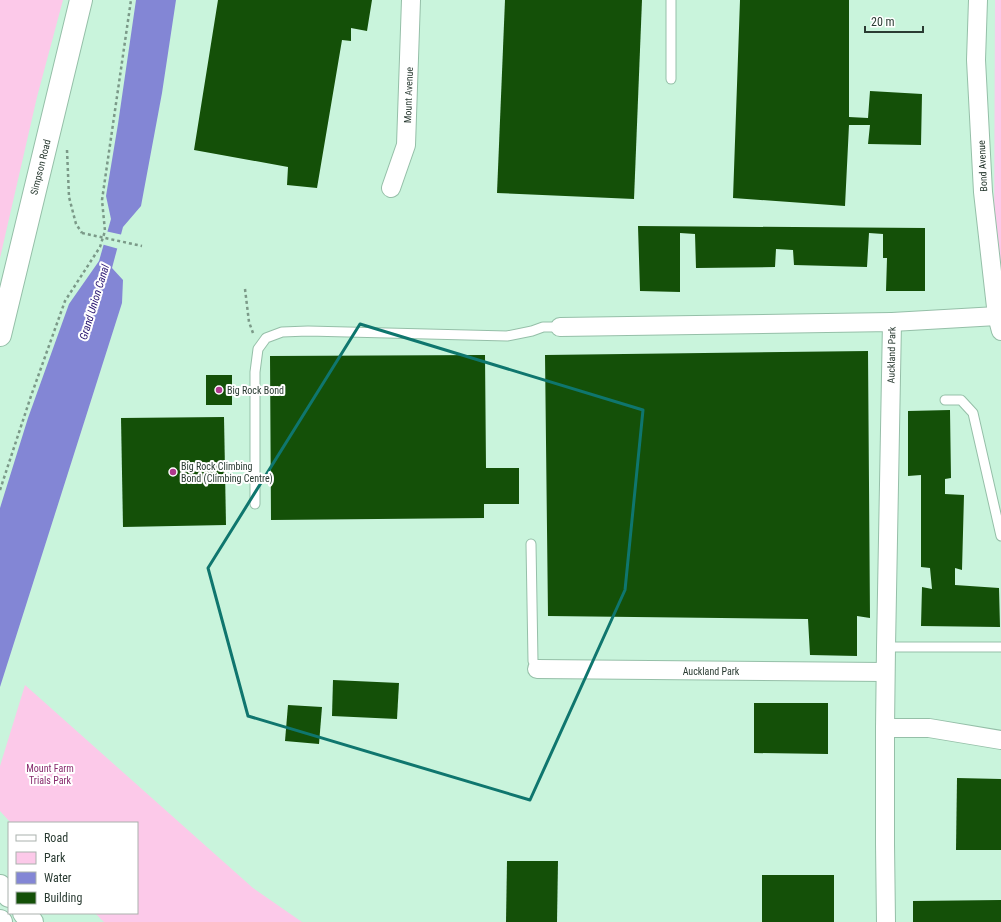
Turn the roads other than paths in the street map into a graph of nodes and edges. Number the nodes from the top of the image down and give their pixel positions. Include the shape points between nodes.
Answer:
1 (81, 0) edge
2 (411, 0) edge
3 (671, 0) edge
4 (978, 0) edge
5 (670, 79) dead end
6 (391, 188) dead end
7 (892, 322) junction
8 (999, 323) edge
9 (560, 327) joint
10 (0, 335) edge
11 (945, 400) dead end
12 (255, 504) dead end
13 (1001, 536) edge
14 (531, 544) dead end
15 (886, 646) junction
16 (1001, 647) edge
17 (538, 669) joint
18 (885, 672) junction
19 (885, 728) junction
20 (1001, 740) edge
21 (25, 914) edge
22 (32, 922) edge
23 (886, 922) edge

1 - 10 main road, Simpson Road
2 - 6 street, Mount Avenue via 406,145
3 - 5 lane
4 - 8 street, Bond Avenue via 976,60 983,192
7 - 8 street
7 - 9 street, Auckland Park
7 - 15 street, Auckland Park
9 - 12 lane via 543,327 507,336 308,331 282,332 266,338 258,349 255,372
11 - 13 lane via 961,400 973,413
14 - 17 lane via 533,661
15 - 16 lane
15 - 18 street, Auckland Park
17 - 18 street, Auckland Park
18 - 19 street, Auckland Park
19 - 20 street via 929,728
19 - 23 street, Auckland Park
21 - 22 main road

